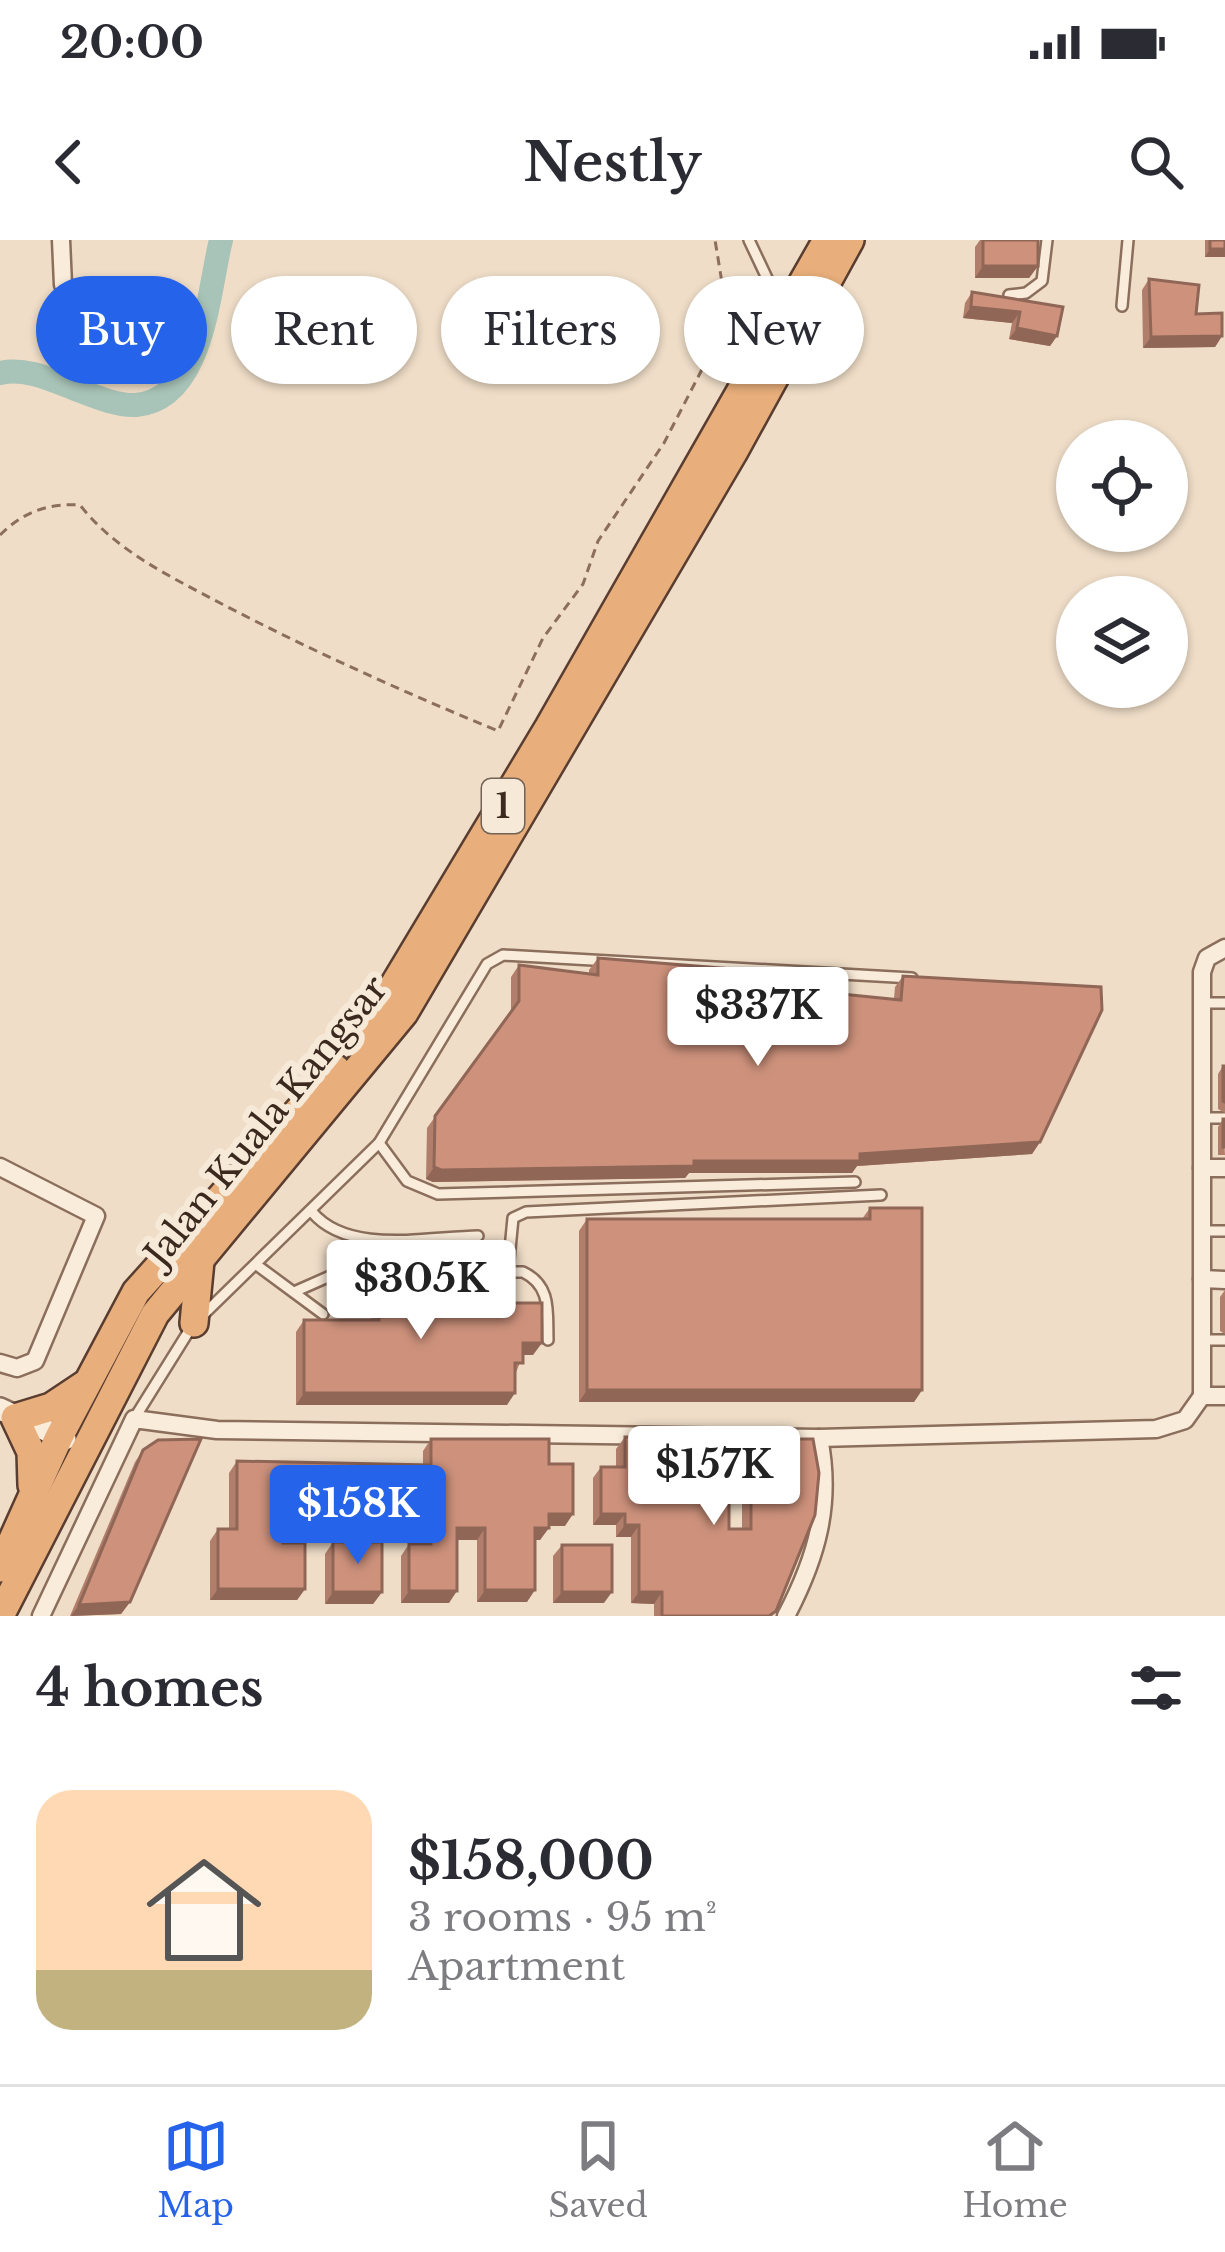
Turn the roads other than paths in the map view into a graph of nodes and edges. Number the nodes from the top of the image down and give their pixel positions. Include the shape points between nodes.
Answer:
1 (62, 240) edge
2 (749, 240) edge
3 (827, 240) edge
4 (850, 240) edge
5 (1048, 240) edge
6 (1128, 240) edge
7 (63, 276) edge
8 (766, 276) edge
9 (806, 276) edge
10 (1009, 295) edge
11 (1122, 306) dead end
12 (744, 384) edge
13 (1225, 948) edge
14 (923, 978) edge
15 (1202, 1003) junction
16 (1225, 1003) edge
17 (1202, 1059) junction
18 (1225, 1059) edge
19 (1202, 1118) junction
20 (1225, 1118) edge
21 (379, 1143) junction
22 (0, 1166) edge
23 (1202, 1168) junction
24 (1225, 1168) edge
25 (855, 1182) dead end
26 (881, 1196) dead end
27 (312, 1212) junction
28 (1202, 1231) junction
29 (1225, 1231) edge
30 (478, 1236) dead end
31 (200, 1261) junction
32 (258, 1266) junction
33 (508, 1270) junction
34 (1202, 1280) junction
35 (1225, 1280) edge
36 (294, 1292) junction
37 (323, 1314) edge
38 (194, 1323) junction
39 (548, 1340) edge
40 (1202, 1340) junction
41 (1225, 1340) edge
42 (0, 1363) edge
43 (100, 1384) junction
44 (1202, 1396) junction
45 (1225, 1396) edge
46 (8, 1414) edge
47 (134, 1419) junction
48 (62, 1438) junction
49 (819, 1438) junction
50 (32, 1497) junction
51 (6, 1578) edge
52 (0, 1616) edge
53 (41, 1616) edge
54 (786, 1616) edge

1 - 7 street
2 - 8 lane
3 - 9 highway, Jalan Kuala Kangsar / 1
4 - 31 highway, Jalan Kuala Kangsar / 1 via 404,1013
5 - 10 lane via 1042,281
6 - 11 lane
12 - 43 highway, Jalan Kuala Kangsar / 1 via 380,1016 267,1153 161,1259 136,1292
13 - 15 street via 1207,958
14 - 21 lane via 503,955 487,964
15 - 16 lane
15 - 17 street
17 - 18 street
17 - 19 street
19 - 20 lane
19 - 23 street
21 - 25 lane via 407,1181 438,1195
21 - 27 lane
22 - 42 street via 92,1209 96,1222 35,1361
23 - 24 street
23 - 28 street
26 - 33 lane via 526,1212 508,1232
27 - 30 lane via 337,1235 357,1238
27 - 32 lane
28 - 29 lane
28 - 34 street
31 - 38 highway
31 - 43 highway, Jalan Kuala Kangsar / 1
32 - 36 lane
32 - 38 lane
33 - 36 lane via 337,1273
33 - 39 lane via 536,1279 546,1294
34 - 35 street
34 - 40 street
36 - 37 lane
38 - 47 lane
40 - 41 lane
40 - 44 street
43 - 46 highway via 51,1407
43 - 48 highway
43 - 51 highway, Jalan Kuala Kangsar / 1
44 - 45 street
44 - 49 street via 1185,1420 1156,1429
46 - 48 street
46 - 50 highway via 31,1451
47 - 49 street via 194,1430
47 - 53 street
48 - 50 highway, Jalan Kuala Kangsar / 1
48 - 51 highway via 53,1488
49 - 54 street via 826,1487 820,1534
50 - 51 highway, Jalan Kuala Kangsar / 1
51 - 52 highway, Jalan Kuala Kangsar / 1

